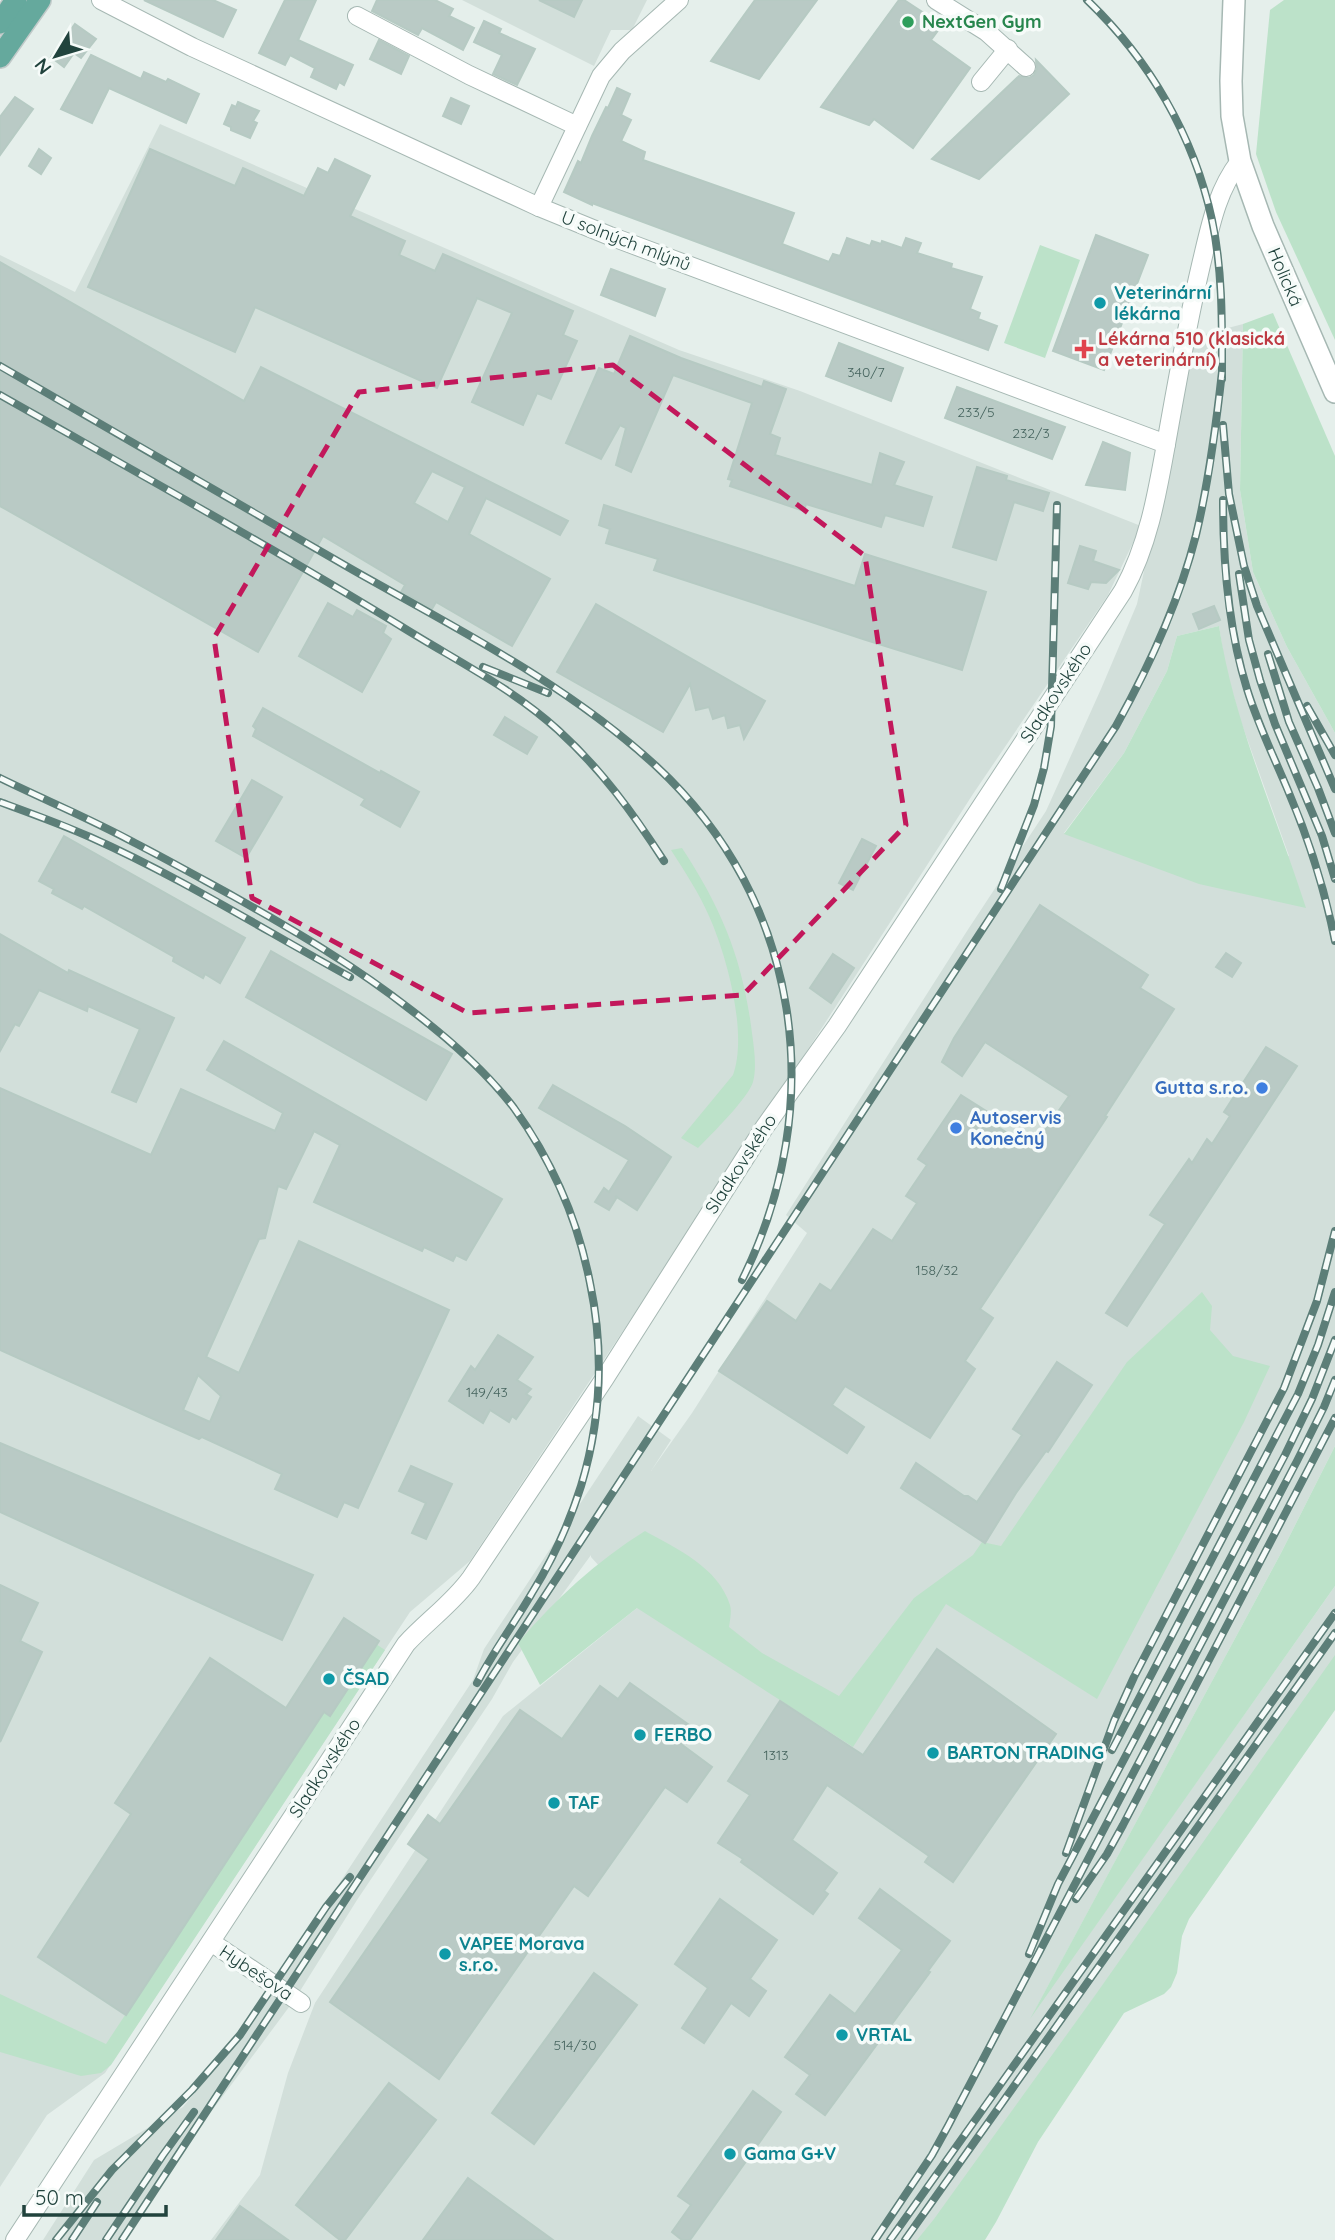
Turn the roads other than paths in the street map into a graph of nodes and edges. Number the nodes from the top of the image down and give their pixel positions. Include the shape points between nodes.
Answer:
1 (16, 0) edge
2 (40, 0) edge
3 (101, 0) edge
4 (679, 0) edge
5 (936, 0) edge
6 (1234, 0) edge
7 (357, 16) dead end
8 (0, 23) edge
9 (1008, 49) junction
10 (0, 57) edge
11 (1026, 67) dead end
12 (981, 82) dead end
13 (577, 126) junction
14 (1240, 161) junction
15 (539, 207) junction
16 (1335, 392) edge
17 (1166, 444) junction
18 (211, 1942) junction
19 (301, 2003) dead end
20 (16, 2240) edge

1 - 8 main road
2 - 10 main road
3 - 15 street, U solných mlýnů via 192,47
4 - 13 street via 608,68
5 - 9 street
6 - 14 street via 1232,116
7 - 13 street
9 - 11 street
9 - 12 street
13 - 15 street
14 - 16 street, Holická
14 - 17 street, Sladkovského via 1215,206
15 - 17 street, U solných mlýnů
17 - 18 street, Sladkovského via 1146,539 1123,591 837,1026 764,1128 471,1578 406,1644
18 - 19 street, Hybešova
18 - 20 street, Sladkovského

